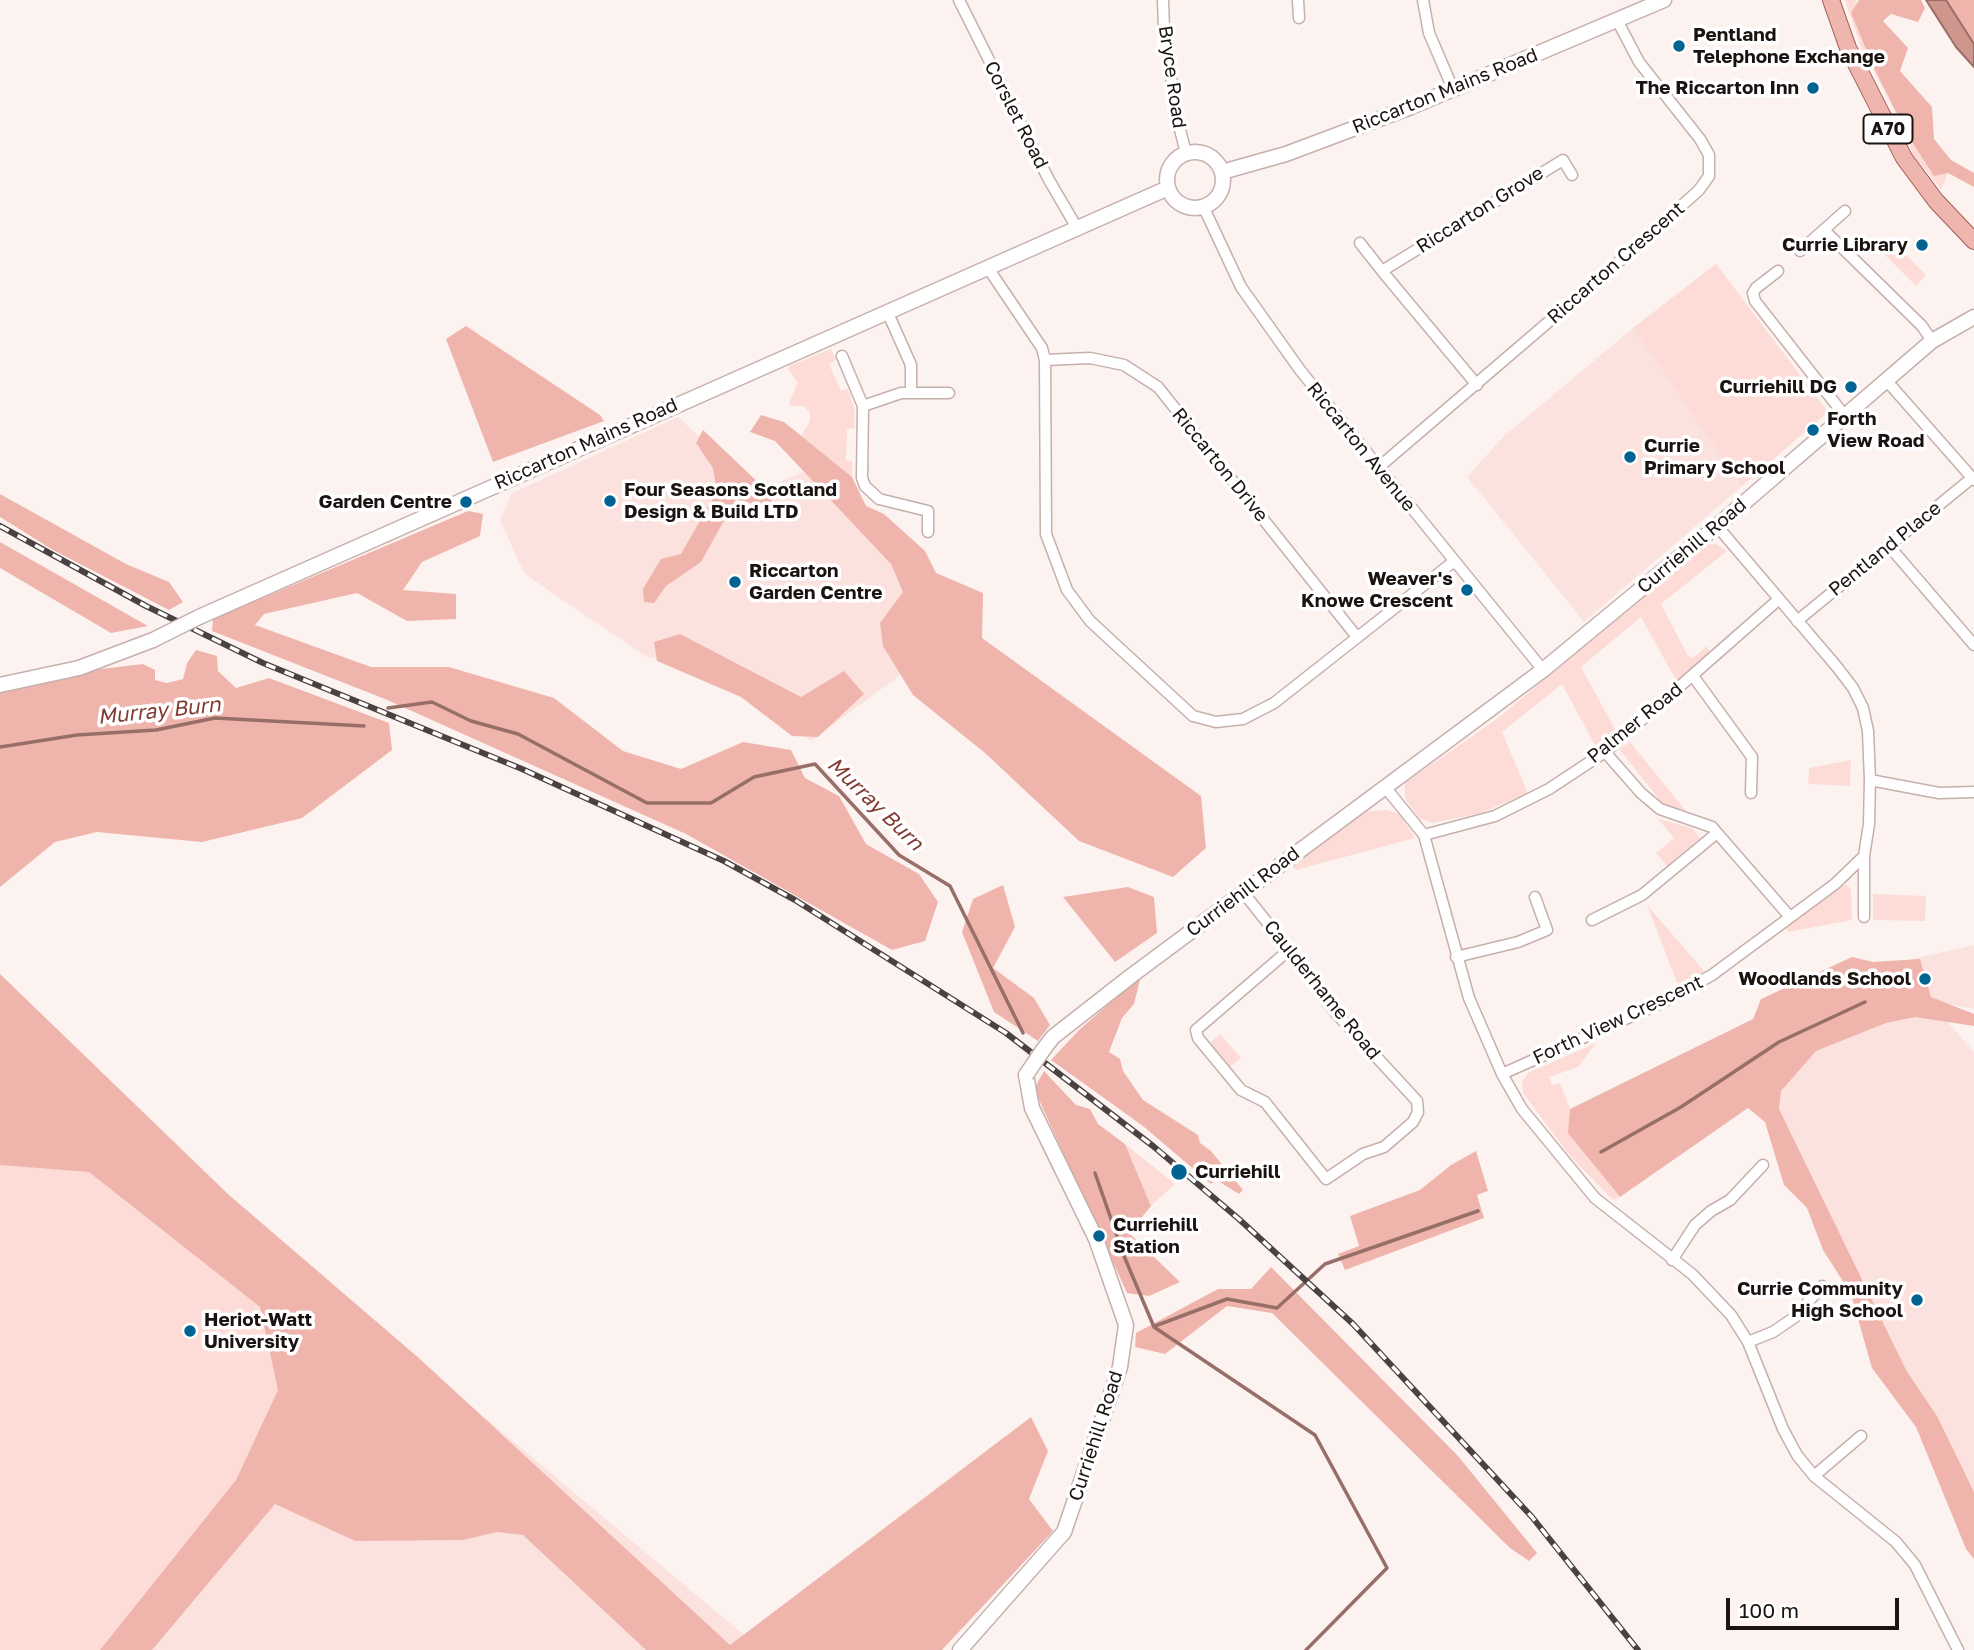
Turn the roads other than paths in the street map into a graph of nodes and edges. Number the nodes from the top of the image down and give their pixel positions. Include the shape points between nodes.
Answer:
1 (959, 0) edge
2 (1164, 0) edge
3 (1298, 0) edge
4 (1423, 0) edge
5 (1664, 0) edge
6 (1831, 0) edge
7 (1299, 19) dead end
8 (1617, 20) junction
9 (1453, 89) junction
10 (1186, 153) junction
11 (1222, 172) junction
12 (1572, 175) dead end
13 (1167, 188) junction
14 (1204, 208) junction
15 (1845, 211) dead end
16 (1077, 228) junction
17 (1824, 230) junction
18 (1974, 241) edge
19 (1360, 243) dead end
20 (1800, 251) dead end
21 (988, 268) junction
22 (1382, 271) junction
23 (1778, 271) dead end
24 (887, 311) junction
25 (1974, 317) edge
26 (1931, 341) junction
27 (842, 356) dead end
28 (1045, 360) junction
29 (1886, 380) junction
30 (1477, 385) junction
31 (911, 393) junction
32 (949, 393) dead end
33 (863, 406) junction
34 (1845, 416) junction
35 (1379, 467) junction
36 (1973, 479) edge
37 (1717, 526) junction
38 (928, 532) dead end
39 (1889, 546) junction
40 (1452, 562) junction
41 (1778, 600) junction
42 (1797, 621) junction
43 (1357, 637) junction
44 (1974, 645) edge
45 (1543, 670) junction
46 (1693, 676) junction
47 (0, 685) edge
48 (1605, 752) junction
49 (1870, 780) junction
50 (1385, 787) junction
51 (1974, 792) edge
52 (1751, 793) dead end
53 (1717, 833) junction
54 (1424, 835) junction
55 (1864, 856) junction
56 (1243, 892) junction
57 (1535, 897) dead end
58 (1790, 917) junction
59 (1864, 917) dead end
60 (1592, 920) dead end
61 (1289, 950) junction
62 (1456, 957) junction
63 (1502, 1074) junction
64 (1763, 1165) dead end
65 (1672, 1260) junction
66 (1822, 1286) dead end
67 (1748, 1342) junction
68 (1861, 1436) dead end
69 (1814, 1476) junction
70 (960, 1650) edge
71 (1958, 1650) edge

1 - 16 street, Corslet Road
2 - 10 street, Bryce Road via 1164,29
3 - 7 street
4 - 9 street via 1429,33
5 - 8 street, Riccarton Mains Road
6 - 18 main road, A70 via 1848,48 1904,158
8 - 9 street, Riccarton Mains Road
8 - 30 street, Riccarton Crescent via 1639,62 1700,139 1709,155 1709,176 1699,190
9 - 11 street, Riccarton Mains Road via 1286,154
10 - 11 street via 1212,157
10 - 13 street via 1172,163
11 - 14 street via 1222,190
12 - 22 street, Riccarton Grove via 1563,160
13 - 14 street via 1185,207
13 - 16 street, Riccarton Mains Road
14 - 35 street, Riccarton Avenue via 1241,287 1300,370
15 - 17 street
16 - 21 street, Riccarton Mains Road
17 - 20 street
17 - 26 street via 1922,326
19 - 22 street
21 - 24 street, Riccarton Mains Road
21 - 28 street via 1037,337
22 - 30 street
23 - 34 street via 1756,288 1755,301
24 - 31 street via 911,365
24 - 47 street, Riccarton Mains Road, bridge via 153,640 79,668
25 - 26 street, Curriehill Road
26 - 29 street, Curriehill Road
27 - 33 street
28 - 43 street, Riccarton Drive via 1090,358 1124,365 1158,387
28 - 43 street via 1044,510 1053,560 1067,590 1090,621 1153,681 1193,716 1216,722 1243,719 1274,703
29 - 34 street, Curriehill Road
29 - 36 street
30 - 35 street, Riccarton Crescent
31 - 32 street
31 - 33 street via 892,394
33 - 38 street via 865,486 879,499 928,512
34 - 37 street, Curriehill Road
35 - 40 street, Riccarton Avenue
36 - 39 street, Pentland Place
37 - 41 street
37 - 45 street, Curriehill Road
39 - 42 street, Pentland Place
39 - 44 street
40 - 43 street
40 - 45 street, Riccarton Avenue
41 - 42 street
41 - 46 street, Palmer Road
42 - 49 street via 1853,688 1863,708
45 - 50 street, Curriehill Road
46 - 48 street, Palmer Road
46 - 52 street, Palmer Road via 1752,757
48 - 53 street via 1660,809 1712,827
48 - 54 street, Palmer Road via 1549,789 1495,816
49 - 51 street via 1939,793
49 - 55 street
50 - 54 street
50 - 56 street, Curriehill Road
53 - 58 street
53 - 60 street via 1642,895
54 - 62 street
55 - 58 street, Forth View Crescent
55 - 59 street
56 - 61 street, Caulderhame Road
56 - 70 street, Curriehill Road, bridge via 1073,1021 1043,1050 1026,1075 1032,1108 1096,1239 1126,1325 1120,1367 1064,1532
57 - 62 street via 1547,930
58 - 63 street, Forth View Crescent via 1760,942 1677,995
61 - 61 street, Caulderhame Road via 1335,1012 1417,1101 1413,1122 1384,1147 1363,1154 1326,1178 1265,1102 1241,1090 1196,1030
62 - 63 street via 1476,1018
63 - 65 street via 1522,1109 1595,1198
64 - 65 street via 1730,1200 1695,1225
65 - 67 street via 1713,1293
66 - 67 street via 1795,1317
67 - 69 street via 1783,1429
68 - 69 street
69 - 71 street via 1896,1542 1915,1565

